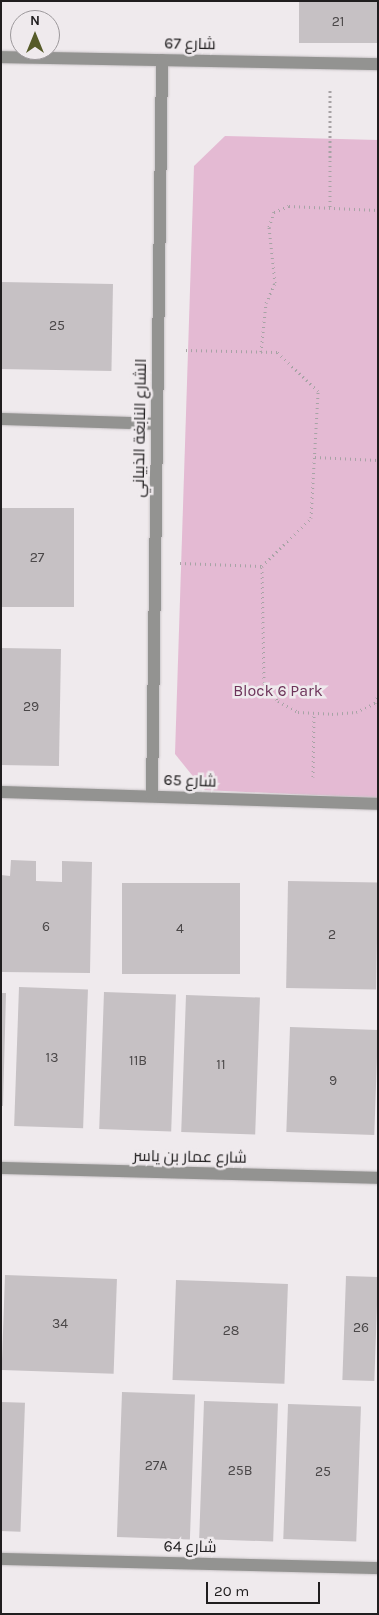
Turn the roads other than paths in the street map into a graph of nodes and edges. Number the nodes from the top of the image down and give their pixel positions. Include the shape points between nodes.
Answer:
1 (1, 57) edge
2 (162, 60) junction
3 (378, 64) edge
4 (1, 419) edge
5 (156, 424) junction
6 (1, 792) edge
7 (152, 796) junction
8 (378, 804) edge
9 (1, 1168) edge
10 (378, 1178) edge
11 (1, 1559) edge
12 (378, 1568) edge

1 - 2 street, شارع 67
2 - 3 street, شارع 67
2 - 5 street, الشارع النابغة الذبياني
4 - 5 street
5 - 7 street, الشارع النابغة الذبياني
6 - 7 street, شارع 65
7 - 8 street, شارع 65
9 - 10 street, شارع عمار بن ياسر
11 - 12 street, شارع 64

